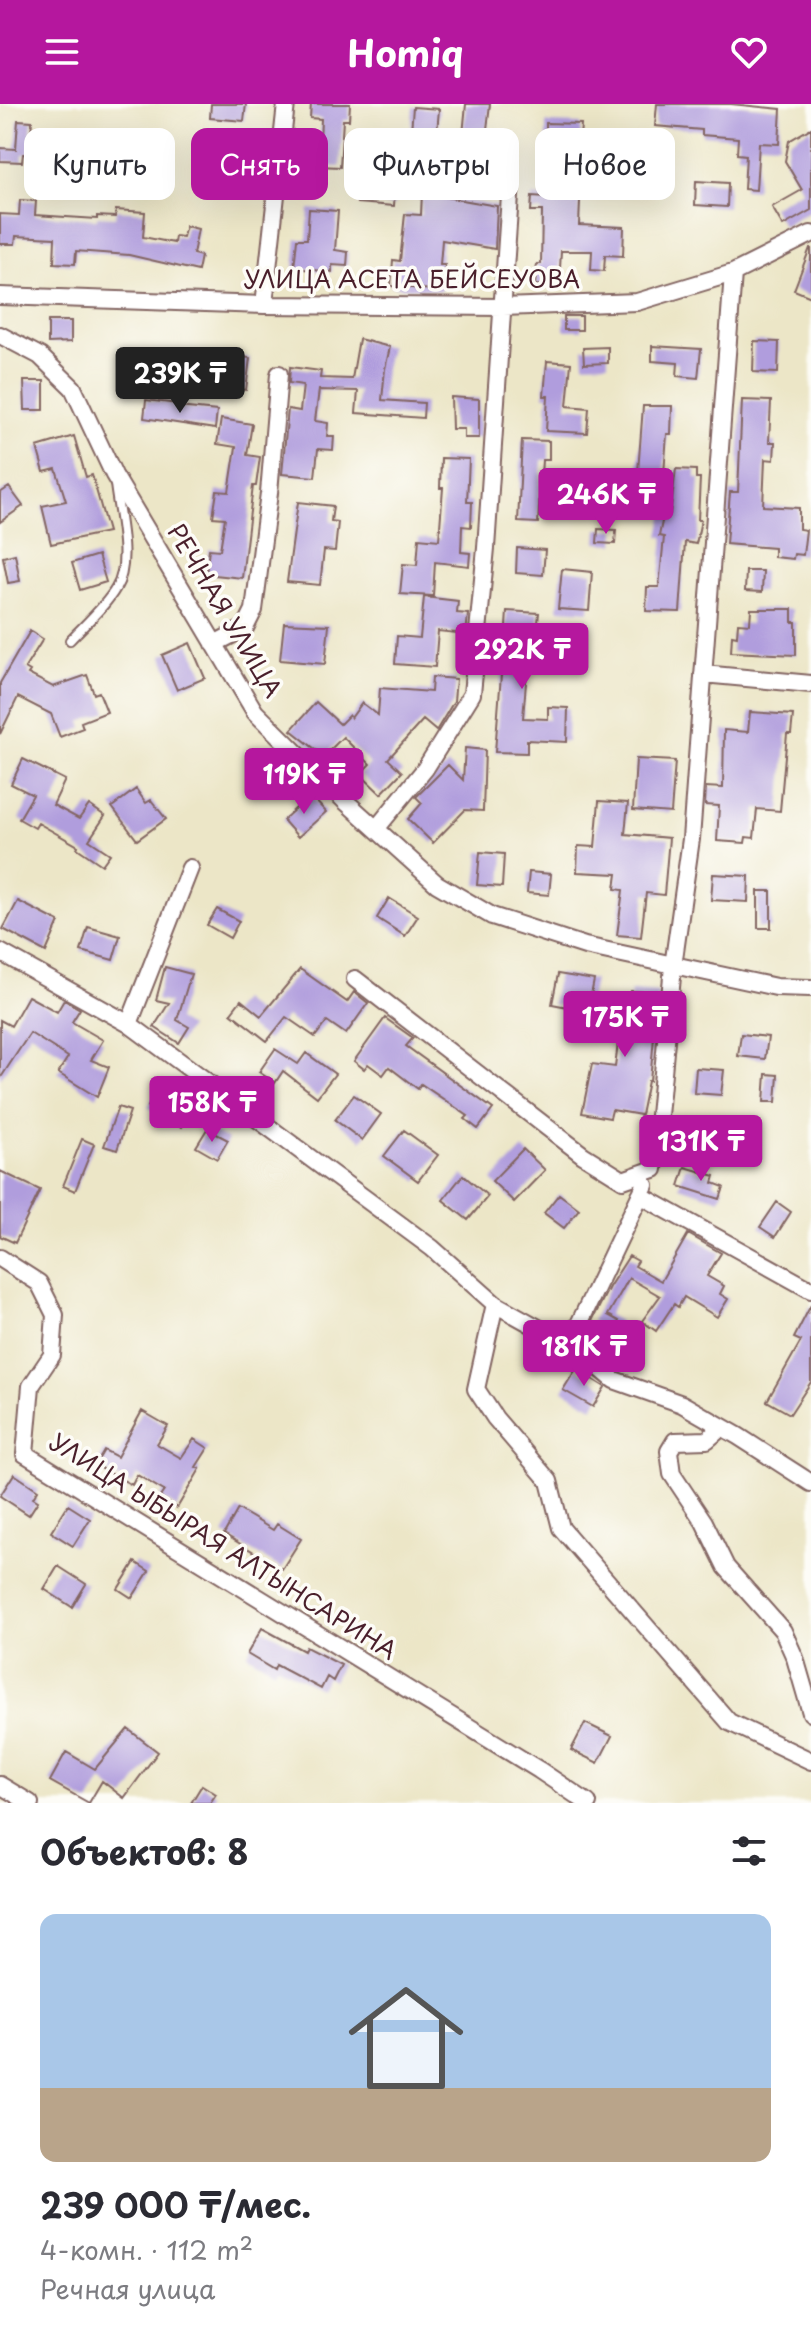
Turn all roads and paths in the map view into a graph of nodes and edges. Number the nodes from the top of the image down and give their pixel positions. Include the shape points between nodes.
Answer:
1 (286, 104) edge
2 (510, 200) edge
3 (811, 234) edge
4 (733, 273) junction
5 (0, 296) edge
6 (264, 305) junction
7 (503, 307) junction
8 (0, 335) edge
9 (279, 374) dead end
10 (114, 475) junction
11 (70, 640) dead end
12 (214, 644) junction
13 (703, 674) junction
14 (811, 684) edge
15 (376, 829) junction
16 (190, 868) dead end
17 (0, 952) edge
18 (673, 966) junction
19 (355, 979) dead end
20 (811, 988) edge
21 (129, 1024) junction
22 (654, 1169) junction
23 (640, 1195) junction
24 (0, 1258) edge
25 (811, 1290) edge
26 (495, 1304) junction
27 (570, 1343) junction
28 (722, 1427) junction
29 (811, 1483) edge
30 (811, 1713) edge
31 (811, 1761) edge
32 (0, 1785) edge
33 (30, 1803) edge
34 (588, 1803) edge

1 - 6 street
2 - 7 street
3 - 4 street, УЛИЦА АСЕТА БЕЙСЕУОВА
4 - 7 street, УЛИЦА АСЕТА БЕЙСЕУОВА via 637,302
4 - 13 street
5 - 6 street, УЛИЦА АСЕТА БЕЙСЕУОВА
6 - 7 street, УЛИЦА АСЕТА БЕЙСЕУОВА
7 - 15 street via 472,694 425,769
8 - 10 street, РЕЧНАЯ УЛИЦА via 40,356 73,388
9 - 12 street via 254,610 245,628
10 - 11 lane via 121,579
10 - 12 street, РЕЧНАЯ УЛИЦА
12 - 15 street, РЕЧНАЯ УЛИЦА via 255,712
13 - 14 street
13 - 18 street via 691,839
15 - 18 street, РЕЧНАЯ УЛИЦА via 437,884 492,916 585,946
16 - 21 street
17 - 21 street
18 - 20 street, РЕЧНАЯ УЛИЦА via 776,987
18 - 22 street
19 - 22 street via 583,1155 623,1180
21 - 26 street via 432,1248
22 - 23 street
23 - 25 street
23 - 27 street
24 - 34 street, УЛИЦА ЫБЫРАЯ АЛТЫНСАРИНА via 39,1283 55,1315 52,1355 31,1386 25,1454
26 - 27 street
26 - 31 street via 476,1389 549,1481 561,1528 729,1722
27 - 28 street via 614,1380 682,1404
28 - 29 street
28 - 30 street via 707,1440 675,1441 669,1451 672,1474 726,1567 783,1631
32 - 33 street

